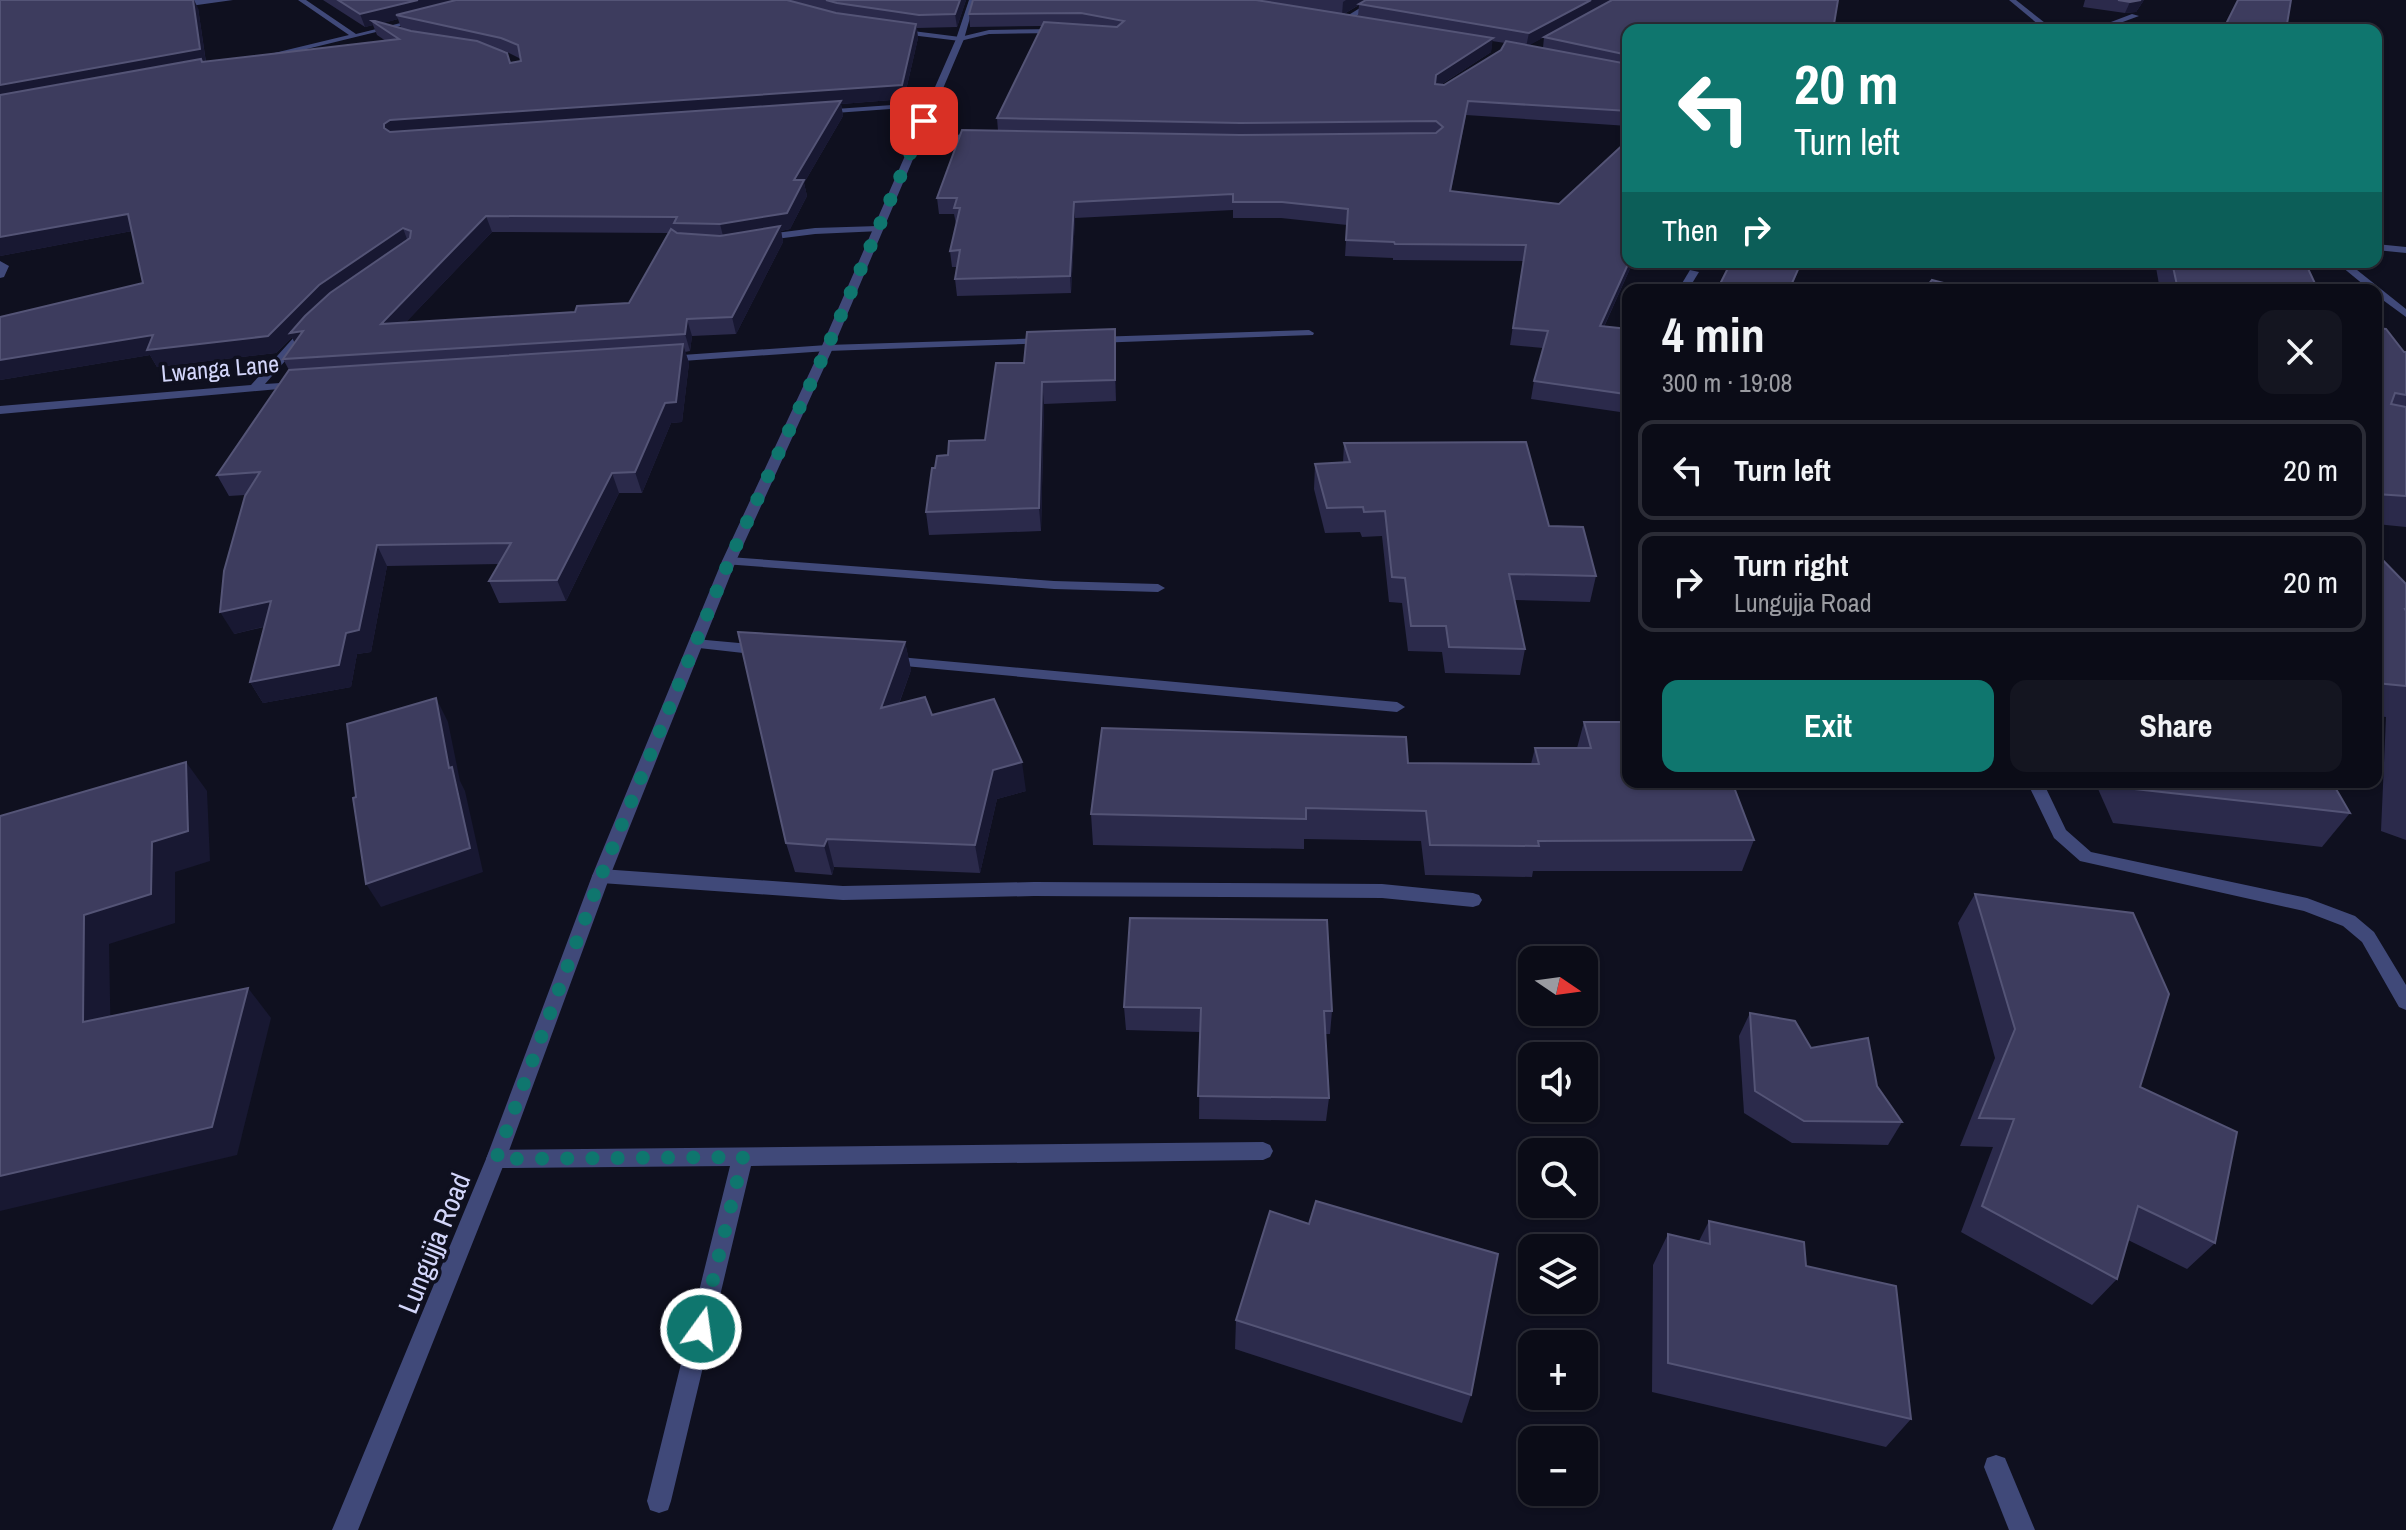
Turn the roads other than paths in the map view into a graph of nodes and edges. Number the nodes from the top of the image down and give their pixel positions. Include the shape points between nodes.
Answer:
1 (186, 0) edge
2 (230, 0) edge
3 (301, 0) edge
4 (972, 0) edge
5 (1378, 0) edge
6 (2012, 0) edge
7 (2135, 16) edge
8 (1331, 17) edge
9 (425, 19) edge
10 (1346, 19) junction
11 (1362, 22) edge
12 (2042, 24) edge
13 (2112, 24) edge
14 (880, 28) edge
15 (381, 30) junction
16 (1069, 31) edge
17 (355, 36) junction
18 (399, 37) edge
19 (960, 39) junction
20 (252, 60) edge
21 (932, 104) junction
22 (807, 113) edge
23 (917, 137) junction
24 (993, 138) edge
25 (878, 229) junction
26 (749, 240) edge
27 (2382, 248) edge
28 (2406, 250) edge
29 (0, 264) edge
30 (2348, 268) edge
31 (1694, 272) dead end
32 (0, 275) edge
33 (1687, 284) edge
34 (2368, 284) edge
35 (2382, 295) edge
36 (2406, 314) edge
37 (315, 321) edge
38 (1309, 333) dead end
39 (1076, 340) edge
40 (1060, 341) edge
41 (827, 348) junction
42 (655, 360) edge
43 (315, 383) edge
44 (256, 387) junction
45 (0, 410) edge
46 (729, 561) junction
47 (1158, 588) dead end
48 (695, 644) junction
49 (773, 651) edge
50 (866, 659) edge
51 (1397, 707) dead end
52 (2038, 788) edge
53 (601, 876) junction
54 (1473, 900) dead end
55 (2406, 1002) edge
56 (1263, 1151) dead end
57 (743, 1157) junction
58 (496, 1159) junction
59 (1996, 1467) dead end
60 (659, 1501) dead end
61 (345, 1530) edge
62 (2022, 1530) edge

1 - 2 street via 200,5
3 - 17 street
4 - 19 street, Lungujja Road
5 - 10 street
6 - 12 street
7 - 13 street
8 - 10 street
9 - 15 street
10 - 11 street
14 - 19 street
15 - 17 street
15 - 18 street
16 - 19 street via 989,32
17 - 20 street
19 - 21 street, Lungujja Road
21 - 22 street
21 - 23 street, Lungujja Road
23 - 24 street
23 - 25 street, Lungujja Road
25 - 26 street
25 - 41 street, Lungujja Road
27 - 28 street
29 - 32 street
30 - 34 street
31 - 33 street
35 - 36 street
37 - 44 street
38 - 39 street
40 - 41 street
41 - 42 street
41 - 46 street, Lungujja Road
43 - 44 street, Lwanga Lane
44 - 45 street, Lwanga Lane
46 - 47 street
46 - 48 street, Lungujja Road
48 - 49 street
48 - 53 street, Lungujja Road
50 - 51 street
52 - 55 street via 2056,831 2086,857 2307,905 2349,921 2368,937
53 - 54 street via 843,893 1366,891
53 - 58 street, Lungujja Road
56 - 57 street
57 - 58 street
57 - 60 street
58 - 61 street, Lungujja Road
59 - 62 street

